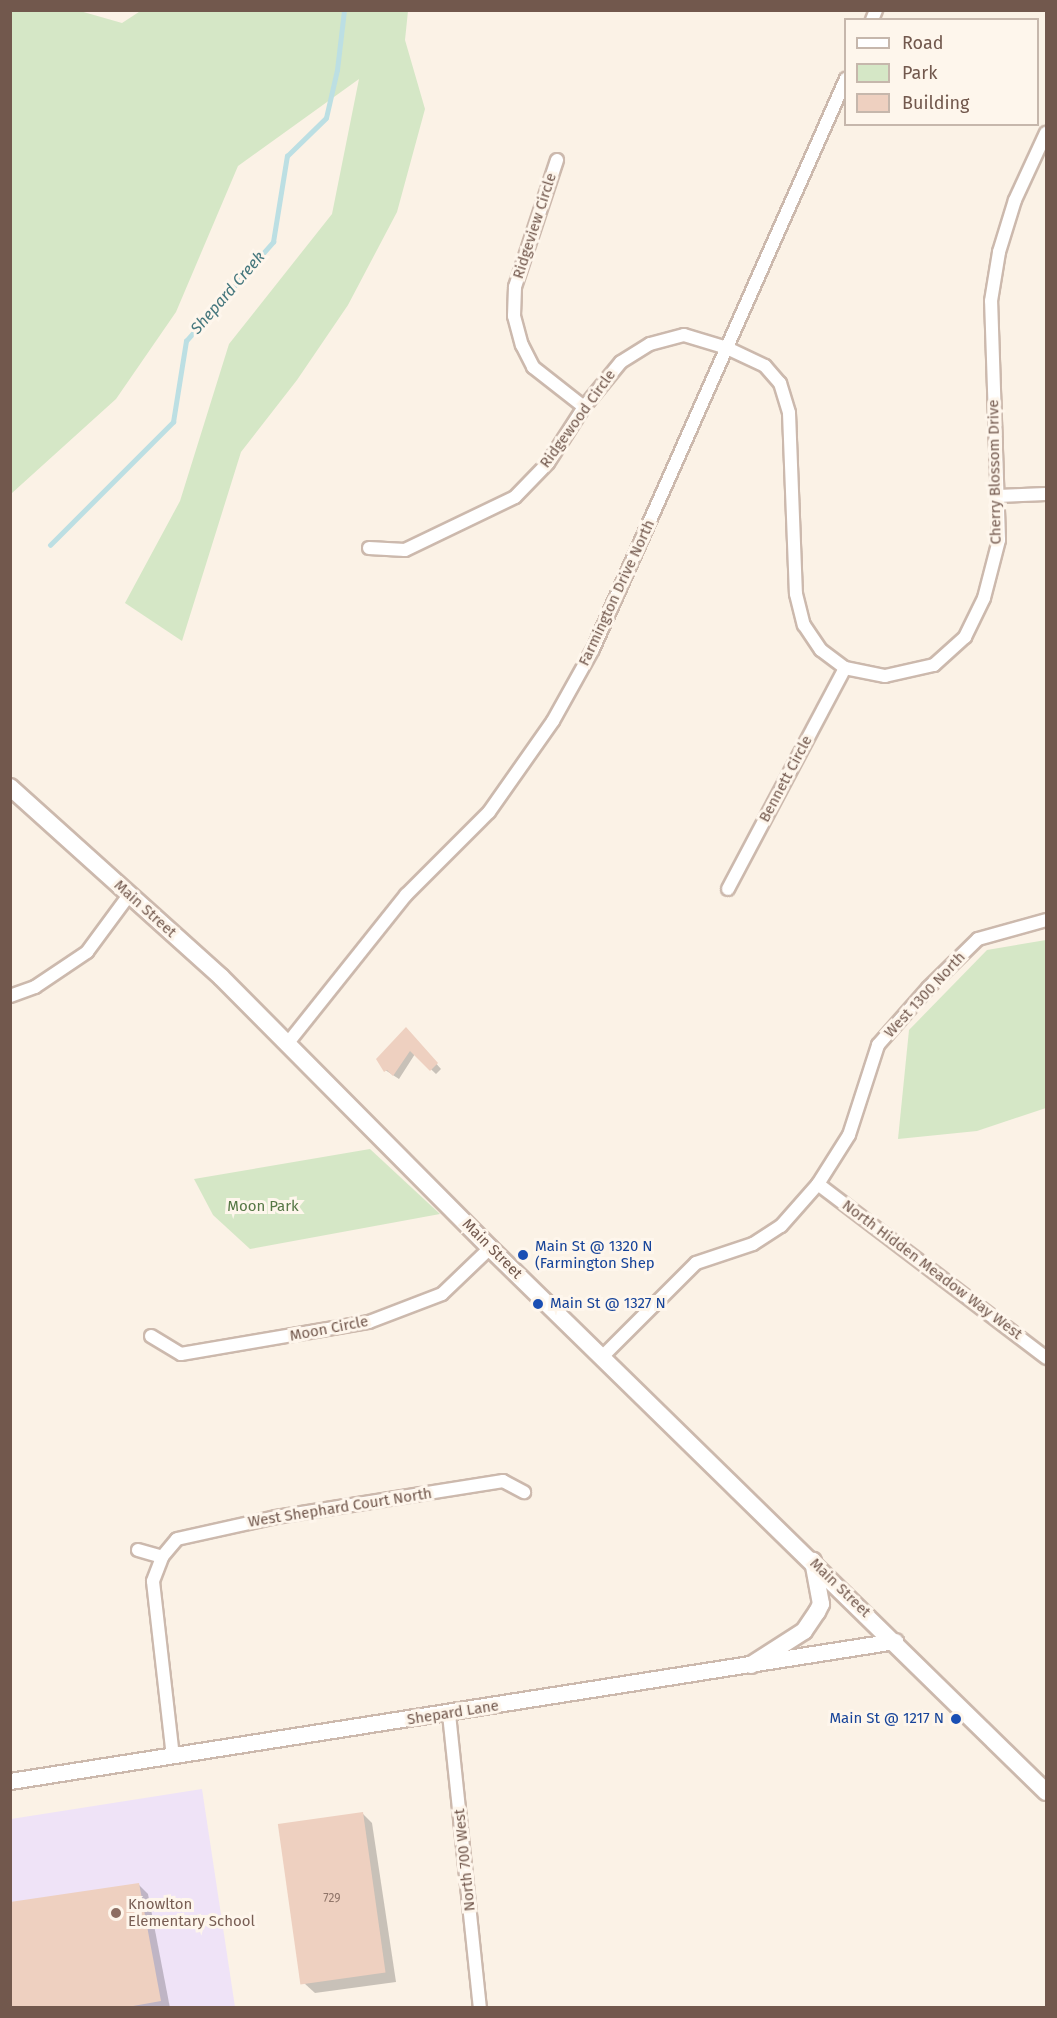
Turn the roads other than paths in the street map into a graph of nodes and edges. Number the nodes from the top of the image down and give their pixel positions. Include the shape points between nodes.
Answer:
1 (844, 84) edge
2 (1047, 133) edge
3 (557, 160) dead end
4 (727, 348) junction
5 (584, 407) junction
6 (1047, 494) edge
7 (998, 496) junction
8 (369, 548) dead end
9 (845, 668) junction
10 (10, 787) edge
11 (728, 889) dead end
12 (129, 895) junction
13 (1047, 920) edge
14 (10, 996) edge
15 (287, 1044) junction
16 (818, 1184) junction
17 (490, 1248) junction
18 (151, 1336) dead end
19 (602, 1356) junction
20 (1047, 1358) edge
21 (524, 1492) dead end
22 (138, 1550) dead end
23 (162, 1557) junction
24 (813, 1562) junction
25 (895, 1641) junction
26 (751, 1665) junction
27 (449, 1713) junction
28 (173, 1757) junction
29 (10, 1781) edge
30 (1047, 1792) edge
31 (480, 2007) edge

1 - 4 street, Farmington Drive North
2 - 7 street, Cherry Blossom Drive via 1015,200 999,252 991,301
3 - 5 street, Ridgeview Circle via 514,287 514,316 533,367
4 - 5 street, Ridgewood Circle via 684,335 650,344 621,362
4 - 9 street, Cherry Blossom Drive via 765,366 780,383 789,413 796,594 804,625 821,650
4 - 15 street, Farmington Drive North via 593,649 554,721 489,812 406,895
5 - 8 street, Ridgewood Circle via 548,463 515,497 405,550
6 - 7 street
7 - 9 street, Cherry Blossom Drive via 999,540 984,598 965,637 934,665 885,676
9 - 11 street, Bennett Circle
10 - 12 main road, Main Street
12 - 14 street via 87,951 35,987
12 - 15 main road, Main Street via 221,977
13 - 16 street, West 1300 North via 978,939 878,1046 849,1135
15 - 17 main road, Main Street
16 - 19 street, West 1300 North via 781,1226 753,1244 696,1263
16 - 20 street, North Hidden Meadow Way West
17 - 18 street, Moon Circle via 442,1294 369,1322 181,1354
17 - 19 main road, Main Street
19 - 24 main road, Main Street
21 - 23 street, West Shephard Court North via 503,1481 276,1516 177,1539
22 - 23 street
23 - 28 street via 153,1581
24 - 25 main road, Main Street
24 - 26 main road via 821,1604 817,1612 804,1631
25 - 26 street, Shepard Lane
25 - 30 main road, Main Street
26 - 27 street, Shepard Lane
27 - 28 street, Shepard Lane
27 - 31 street, North 700 West
28 - 29 street, Shepard Lane

